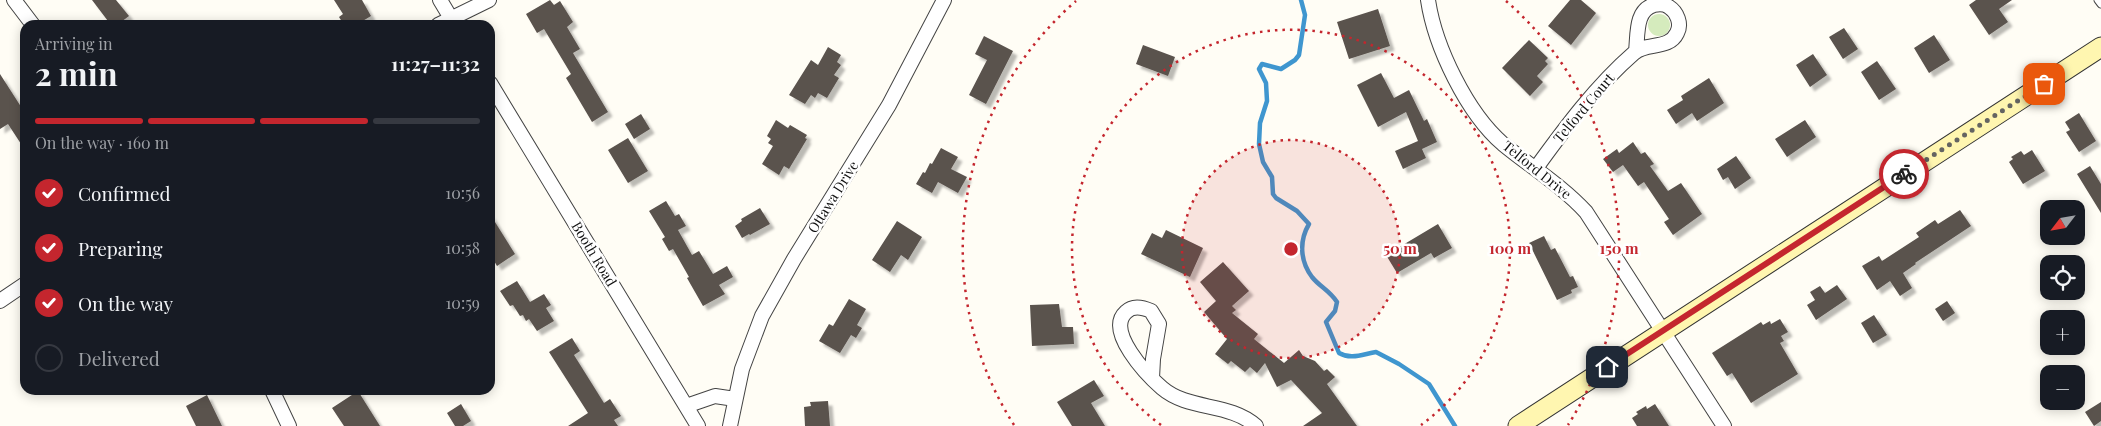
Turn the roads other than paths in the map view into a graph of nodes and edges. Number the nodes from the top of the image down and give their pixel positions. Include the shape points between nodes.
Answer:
1 (14, 0) edge
2 (440, 0) edge
3 (489, 0) edge
4 (944, 0) edge
5 (1428, 0) edge
6 (2098, 0) edge
7 (2101, 4) edge
8 (29, 20) edge
9 (452, 20) edge
10 (456, 20) edge
11 (2101, 47) edge
12 (1636, 51) dead end
13 (495, 91) edge
14 (1536, 168) junction
15 (20, 287) edge
16 (0, 301) edge
17 (1662, 331) junction
18 (1152, 378) junction
19 (274, 395) edge
20 (735, 399) junction
21 (686, 406) junction
22 (290, 426) edge
23 (698, 426) edge
24 (730, 426) edge
25 (1256, 426) edge
26 (1518, 426) edge
27 (1724, 426) edge

1 - 8 street
2 - 9 street
3 - 10 street
4 - 20 street, Ottawa Drive via 889,105 769,302 749,347
5 - 14 street, Telford Drive via 1441,45 1474,111 1503,143
6 - 7 lane
11 - 17 street
12 - 14 street, Telford Court via 1588,101
13 - 21 street, Booth Road
14 - 17 street, Telford Drive via 1586,212
15 - 16 street
17 - 26 street
17 - 27 street, Telford Drive
18 - 18 street via 1119,332 1121,318 1137,307 1151,311 1159,324
18 - 25 street via 1176,397 1232,411
19 - 22 street
20 - 21 street via 715,396
20 - 24 street, Ottawa Drive
21 - 23 street, Booth Road

